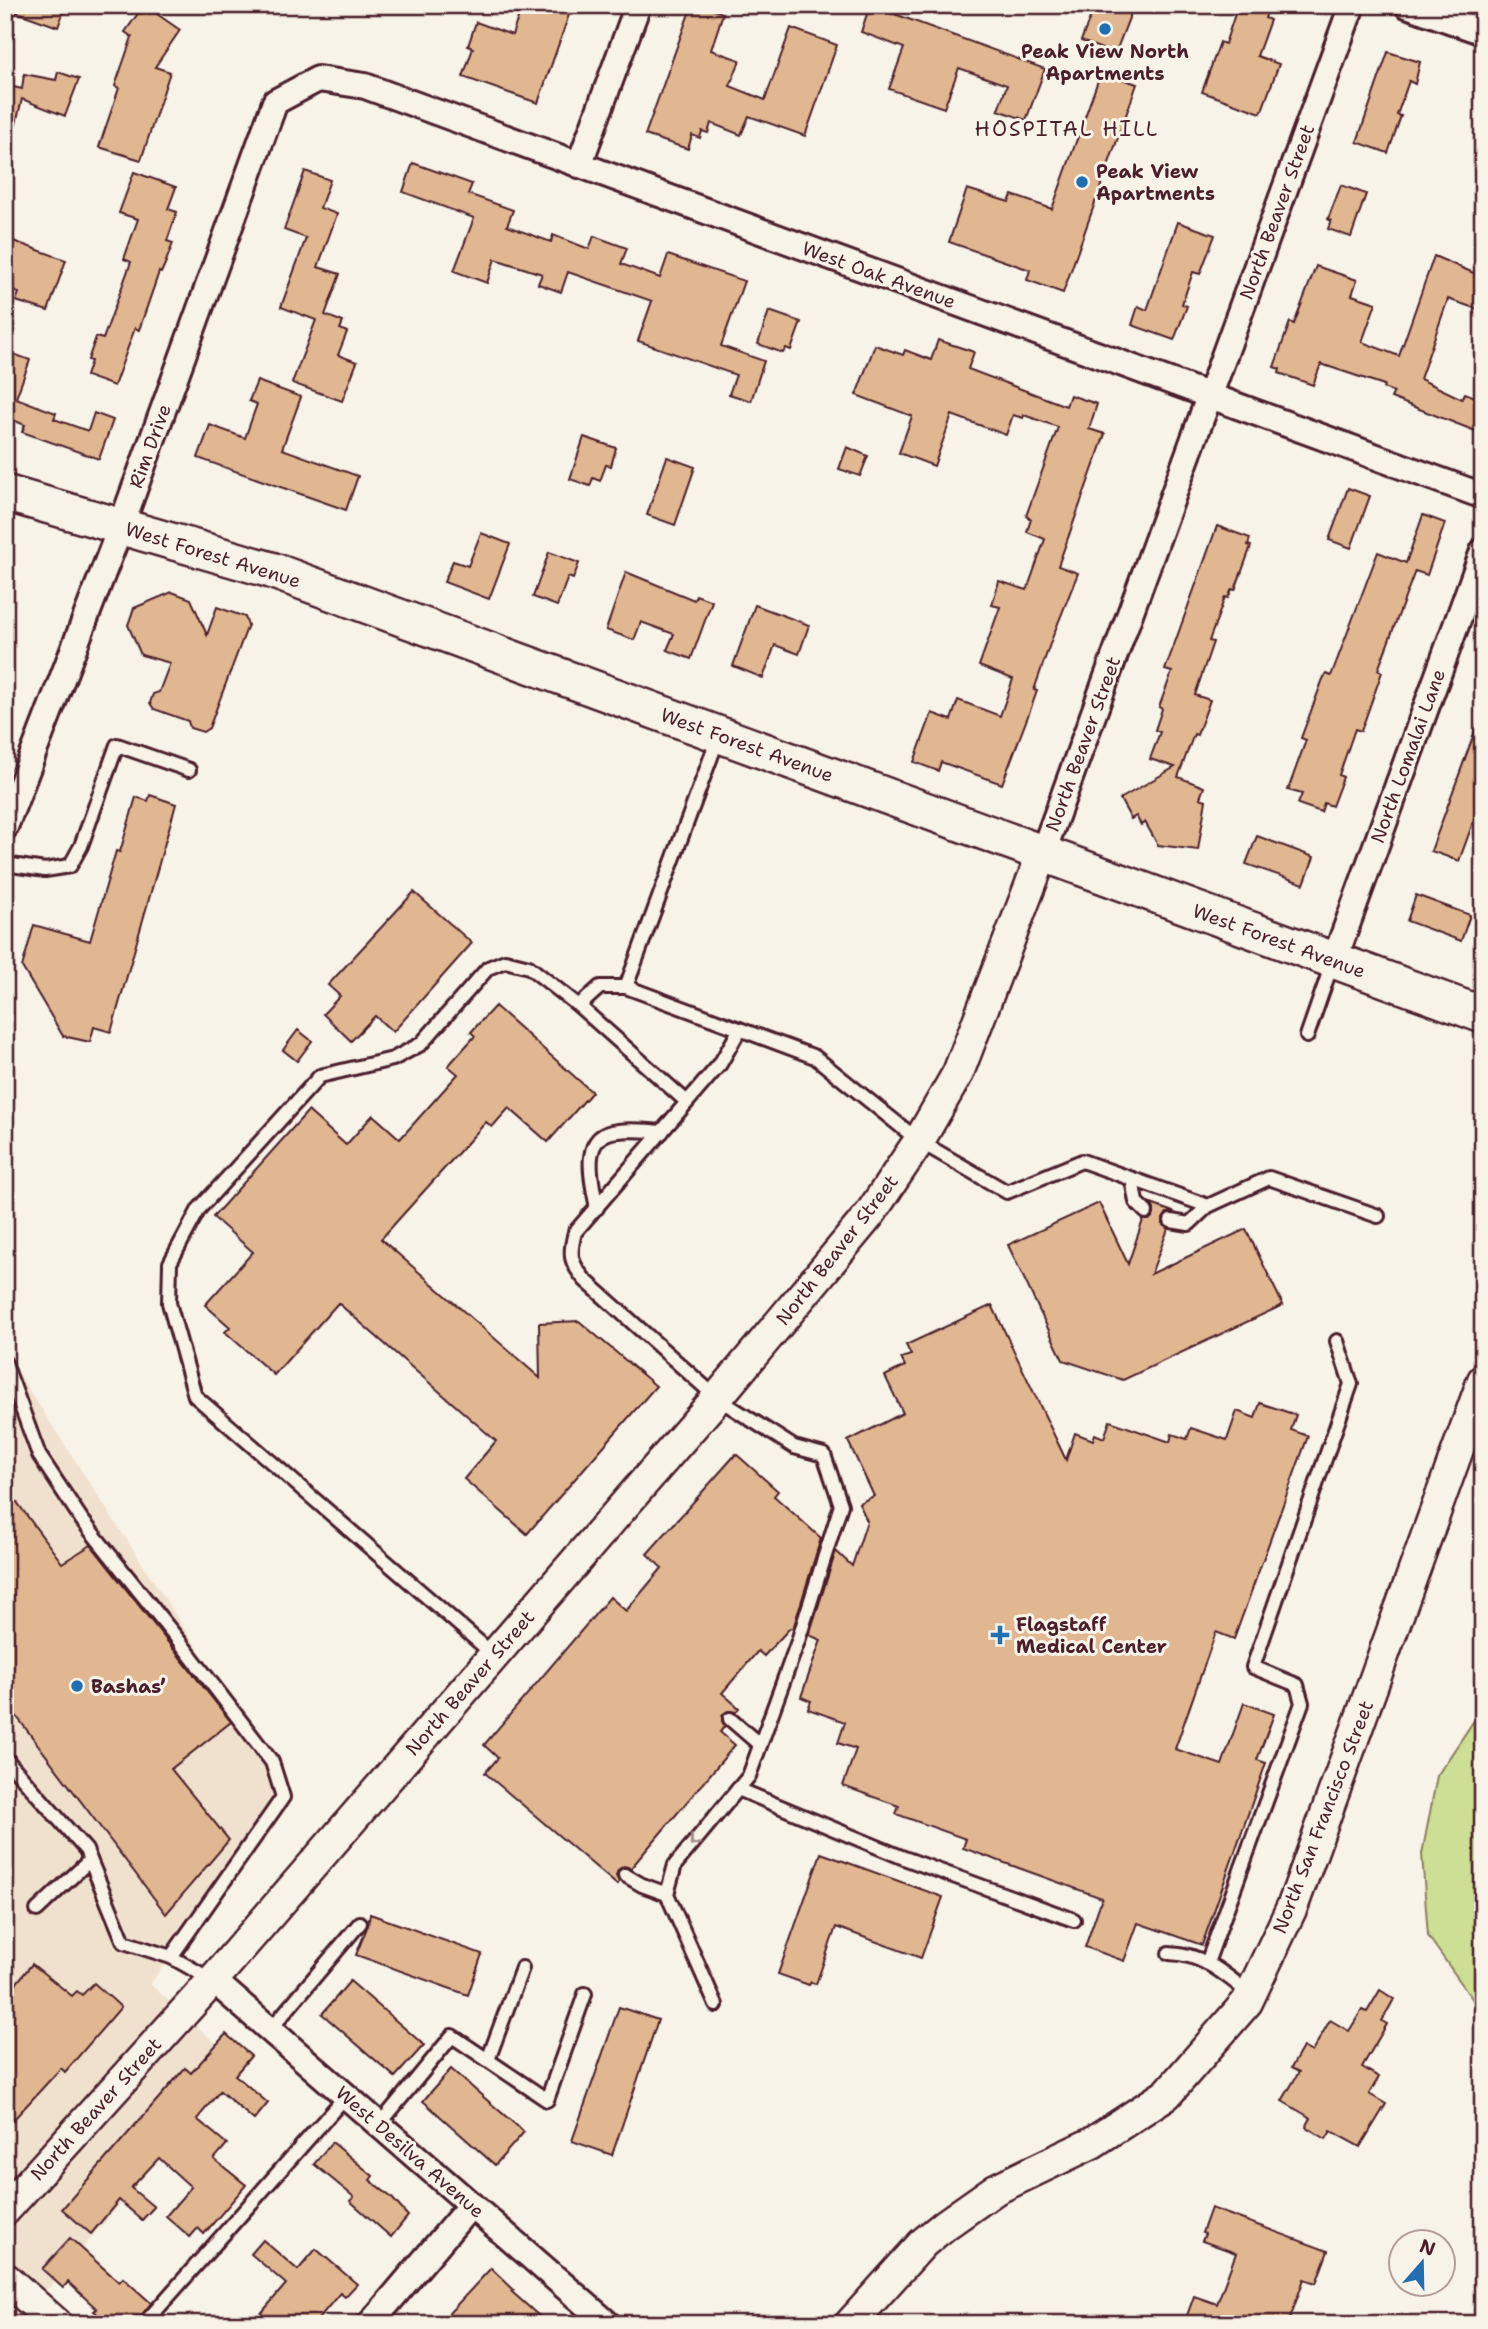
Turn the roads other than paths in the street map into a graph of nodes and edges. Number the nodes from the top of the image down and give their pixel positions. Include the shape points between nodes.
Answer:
1 (638, 5) edge
2 (1352, 5) edge
3 (1407, 5) edge
4 (1483, 32) edge
5 (275, 102) joint
6 (579, 165) junction
7 (1210, 396) junction
8 (5, 493) edge
9 (1483, 496) edge
10 (121, 526) junction
11 (1483, 551) edge
12 (719, 735) junction
13 (189, 770) dead end
14 (5, 827) edge
15 (1042, 855) junction
16 (5, 864) edge
17 (1334, 961) junction
18 (626, 987) junction
19 (579, 1006) junction
20 (1483, 1015) edge
21 (740, 1029) junction
22 (1307, 1035) dead end
23 (687, 1102) junction
24 (662, 1132) junction
25 (919, 1142) junction
26 (1132, 1179) junction
27 (1208, 1206) junction
28 (597, 1208) junction
29 (1146, 1212) dead end
30 (1378, 1216) dead end
31 (1171, 1222) dead end
32 (1337, 1340) dead end
33 (5, 1363) edge
34 (1483, 1380) edge
35 (717, 1398) junction
36 (495, 1656) junction
37 (730, 1719) dead end
38 (760, 1745) junction
39 (5, 1758) edge
40 (738, 1789) junction
41 (90, 1860) junction
42 (625, 1875) dead end
43 (667, 1894) junction
44 (37, 1909) dead end
45 (1074, 1920) dead end
46 (360, 1923) dead end
47 (1169, 1953) dead end
48 (172, 1957) junction
49 (1207, 1962) junction
50 (523, 1968) dead end
51 (213, 1980) junction
52 (585, 1994) dead end
53 (1251, 1994) junction
54 (716, 2005) dead end
55 (270, 2030) junction
56 (488, 2060) junction
57 (346, 2096) junction
58 (379, 2125) junction
59 (471, 2205) junction
60 (5, 2210) edge
61 (5, 2278) edge
62 (57, 2324) edge
63 (144, 2324) edge
64 (370, 2324) edge
65 (608, 2324) edge
66 (850, 2324) edge

1 - 6 street
2 - 7 street, North Beaver Street
3 - 4 street
5 - 6 street, West Oak Avenue via 317,79 365,86
5 - 10 street, Rim Drive
6 - 7 street, West Oak Avenue
7 - 9 street, West Oak Avenue
7 - 15 street, North Beaver Street
8 - 10 main road, West Forest Avenue
10 - 12 main road, West Forest Avenue via 271,570
10 - 14 street, Rim Drive
11 - 17 street, North Lomalai Lane
12 - 15 main road, West Forest Avenue
12 - 18 lane
13 - 16 lane via 117,745 70,866 45,870
15 - 17 main road, West Forest Avenue
15 - 25 street, North Beaver Street via 958,1073
17 - 20 main road, West Forest Avenue
17 - 22 lane
18 - 19 lane via 600,987
18 - 21 lane
19 - 23 lane
19 - 36 lane via 529,967 505,961 488,968 421,1044 393,1059 320,1076 200,1209 170,1263 169,1303 195,1396
21 - 23 lane via 720,1064
21 - 25 lane via 815,1057
23 - 24 lane
24 - 28 lane
24 - 28 lane via 615,1130 593,1146 589,1163
25 - 26 lane via 1007,1192 1082,1161
25 - 35 street, North Beaver Street via 870,1214
26 - 27 lane
26 - 29 lane via 1136,1202
27 - 30 lane via 1269,1178
27 - 31 lane via 1189,1224
28 - 35 lane via 575,1233 570,1251 574,1268
32 - 49 lane via 1351,1384 1253,1667 1297,1685 1302,1703
33 - 48 lane via 39,1455 82,1520 272,1762 283,1797
34 - 53 street, North San Francisco Street via 1293,1905
35 - 36 street, North Beaver Street
35 - 38 lane via 794,1447 824,1455 841,1505
36 - 51 street, North Beaver Street
37 - 38 lane
38 - 40 lane via 749,1776
39 - 41 lane
40 -> 43 lane via 675,1865
40 - 45 lane via 904,1858
41 - 44 lane
41 - 48 lane via 124,1942
42 - 43 lane
43 - 54 lane
46 - 55 lane
47 - 49 lane
48 - 51 lane
49 - 53 lane
50 - 56 lane
51 - 55 street, West Desilva Avenue
51 - 60 street, North Beaver Street
52 - 56 lane via 547,2100
53 - 66 street, North San Francisco Street via 1167,2094 1092,2143 996,2189 945,2225
55 - 57 street, West Desilva Avenue
56 - 58 lane via 452,2036
57 - 58 street, West Desilva Avenue
57 - 63 lane
58 - 59 street, West Desilva Avenue
59 - 64 street
59 - 65 street, West Desilva Avenue
61 - 62 street

